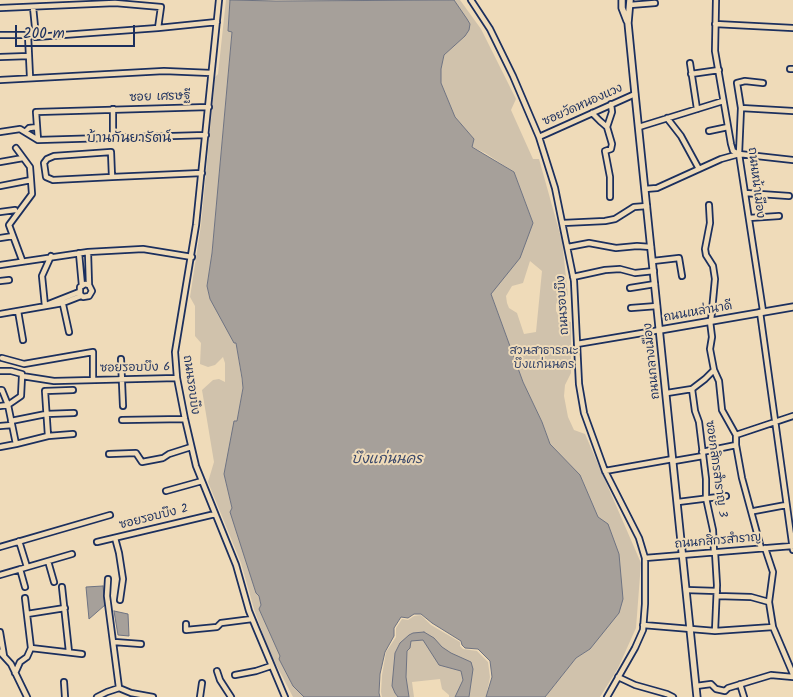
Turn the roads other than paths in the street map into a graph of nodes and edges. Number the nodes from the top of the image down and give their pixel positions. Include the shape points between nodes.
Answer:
1 (68, 0) edge
2 (219, 0) edge
3 (471, 0) edge
4 (622, 0) edge
5 (716, 0) edge
6 (630, 2) edge
7 (655, 3) dead end
8 (76, 5) junction
9 (33, 7) junction
10 (0, 8) edge
11 (217, 22) junction
12 (628, 24) junction
13 (715, 24) junction
14 (158, 28) junction
15 (793, 28) edge
16 (0, 35) edge
17 (29, 56) junction
18 (0, 57) edge
19 (690, 63) dead end
20 (719, 70) junction
21 (211, 73) junction
22 (691, 74) junction
23 (30, 77) junction
24 (0, 80) edge
25 (763, 83) dead end
26 (635, 94) junction
27 (723, 101) junction
28 (611, 104) junction
29 (209, 107) junction
30 (741, 108) junction
31 (113, 109) junction
32 (697, 110) junction
33 (793, 111) edge
34 (592, 113) junction
35 (667, 118) junction
36 (37, 127) junction
37 (607, 127) junction
38 (639, 127) junction
39 (728, 127) junction
40 (710, 131) dead end
41 (0, 132) edge
42 (25, 132) junction
43 (206, 135) junction
44 (113, 137) junction
45 (539, 137) junction
46 (38, 140) junction
47 (16, 148) dead end
48 (739, 154) junction
49 (23, 158) junction
50 (793, 160) edge
51 (0, 162) edge
52 (699, 169) junction
53 (202, 173) junction
54 (112, 177) junction
55 (31, 180) junction
56 (0, 186) edge
57 (645, 189) junction
58 (745, 193) junction
59 (789, 196) dead end
60 (610, 197) dead end
61 (708, 205) dead end
62 (647, 206) junction
63 (15, 210) dead end
64 (0, 212) edge
65 (779, 216) dead end
66 (749, 218) junction
67 (563, 223) junction
68 (13, 236) junction
69 (0, 238) edge
70 (568, 247) junction
71 (651, 247) junction
72 (88, 252) junction
73 (79, 253) junction
74 (51, 256) junction
75 (192, 257) junction
76 (22, 260) junction
77 (653, 262) junction
78 (0, 265) edge
79 (654, 271) junction
80 (682, 276) dead end
81 (573, 277) junction
82 (9, 280) dead end
83 (0, 282) edge
84 (655, 284) junction
85 (89, 285) junction
86 (82, 286) junction
87 (630, 288) dead end
88 (80, 294) junction
89 (62, 301) junction
90 (45, 306) junction
91 (657, 306) junction
92 (793, 307) edge
93 (631, 308) dead end
94 (18, 311) junction
95 (762, 312) junction
96 (0, 314) edge
97 (710, 321) junction
98 (660, 330) junction
99 (69, 332) dead end
100 (23, 340) dead end
101 (577, 344) junction
102 (2, 358) dead end
103 (121, 359) dead end
104 (714, 370) junction
105 (0, 371) edge
106 (22, 376) junction
107 (178, 378) junction
108 (93, 380) junction
109 (122, 380) junction
110 (692, 389) junction
111 (0, 390) edge
112 (72, 390) dead end
113 (667, 393) junction
114 (8, 405) junction
115 (0, 406) edge
116 (123, 406) dead end
117 (74, 413) dead end
118 (46, 414) junction
119 (793, 416) edge
120 (122, 420) dead end
121 (185, 420) junction
122 (775, 421) junction
123 (12, 423) junction
124 (0, 426) edge
125 (73, 434) dead end
126 (736, 435) junction
127 (48, 436) junction
128 (16, 444) junction
129 (736, 445) junction
130 (0, 447) edge
131 (191, 448) junction
132 (109, 454) dead end
133 (702, 454) junction
134 (673, 460) junction
135 (605, 471) junction
136 (202, 481) junction
137 (166, 491) dead end
138 (726, 496) dead end
139 (706, 498) junction
140 (793, 499) edge
141 (678, 502) junction
142 (786, 503) junction
143 (754, 511) dead end
144 (215, 514) junction
145 (110, 515) dead end
146 (115, 538) junction
147 (20, 541) junction
148 (98, 542) dead end
149 (792, 542) edge
150 (0, 547) edge
151 (763, 548) junction
152 (793, 550) edge
153 (715, 552) junction
154 (72, 554) dead end
155 (682, 555) junction
156 (645, 558) junction
157 (48, 561) junction
158 (27, 567) junction
159 (20, 569) junction
160 (0, 575) edge
161 (108, 579) dead end
162 (54, 582) dead end
163 (62, 587) dead end
164 (25, 588) dead end
165 (686, 590) junction
166 (717, 593) junction
167 (25, 598) dead end
168 (120, 600) dead end
169 (769, 602) junction
170 (65, 608) junction
171 (27, 614) junction
172 (252, 619) junction
173 (186, 624) dead end
174 (643, 625) junction
175 (773, 627) junction
176 (690, 630) junction
177 (715, 631) junction
178 (0, 632) edge
179 (114, 642) junction
180 (141, 644) dead end
181 (31, 648) junction
182 (69, 652) junction
183 (2, 654) edge
184 (82, 654) dead end
185 (271, 666) junction
186 (217, 670) dead end
187 (15, 673) junction
188 (234, 675) dead end
189 (793, 676) edge
190 (618, 677) junction
191 (64, 682) dead end
192 (202, 684) dead end
193 (740, 684) junction
194 (696, 686) junction
195 (119, 688) junction
196 (131, 695) edge
197 (27, 697) edge
198 (65, 697) edge
199 (97, 697) edge
200 (153, 697) edge
201 (200, 697) edge
202 (231, 697) edge
203 (285, 697) edge
204 (607, 697) edge
205 (673, 697) edge
206 (697, 697) edge
207 (744, 697) edge

1 - 8 street
2 - 11 street, ถนนรอบบึง
3 - 45 street, ถนนรอบบึง via 490,29
4 - 12 main road, ถนนกลางเมือง
5 - 13 street
6 - 7 street
6 - 12 main road, ถนนกลางเมือง
8 - 9 street
8 - 14 street via 115,3 161,7
9 - 10 street
9 - 14 street via 36,37
11 - 14 street
11 - 21 street, ถนนรอบบึง
12 - 26 main road, ถนนกลางเมือง
13 - 15 street
13 - 20 street
16 - 17 street via 28,35
17 - 18 street
17 - 23 street
19 - 22 street
20 - 22 street
20 - 27 street
21 - 23 street via 164,71
21 - 29 street, ถนนรอบบึง
22 - 32 street
23 - 24 street
25 - 30 street, ถนนหน้าเมือง via 737,83
26 - 28 street, ซอยวัดหนองแวง
26 - 38 main road, ถนนกลางเมือง
27 - 32 street
27 - 39 street
28 - 34 street, ซอยวัดหนองแวง
28 - 37 street
29 - 31 street, ซอย เศรษฐี
29 - 43 street, ถนนรอบบึง
30 - 33 street
30 - 48 street, ถนนหน้าเมือง
31 - 36 street, ซอย เศรษฐี via 36,112
31 - 44 street, ซอย เศรษฐี
32 - 35 street
34 - 37 street
34 - 45 street, ซอยวัดหนองแวง
35 - 38 street
35 - 52 street
36 - 42 street
36 - 46 street
37 - 60 street via 612,144 611,149 605,151
38 - 57 main road, ถนนกลางเมือง
39 - 40 street
39 - 48 street via 733,151
41 - 42 street via 20,129
42 - 46 street
43 - 44 street
43 - 53 street, ถนนรอบบึง
44 - 46 street
45 - 67 street, ถนนรอบบึง
47 - 49 street
48 - 50 street
48 - 52 street
48 - 58 street, ถนนหน้าเมือง
49 - 51 street
49 - 55 street via 30,167
52 - 57 street via 657,188
53 - 54 street
53 - 75 street, ถนนรอบบึง
54 - 54 street via 51,179 46,177 44,163 54,156 111,152
55 - 56 street
55 - 68 street via 32,194 9,225
57 - 62 main road, ถนนกลางเมือง
58 - 59 street
58 - 66 street, ถนนหน้าเมือง
61 - 97 street via 710,223 706,255 715,273
62 - 67 street via 634,207 605,221
62 - 71 main road, ถนนกลางเมือง
63 - 64 street
65 - 66 street
66 - 95 street, ถนนหน้าเมือง
67 - 70 street, ถนนรอบบึง
68 - 69 street
68 - 76 street
70 - 71 street via 590,243 616,248
70 - 81 street, ถนนรอบบึง
71 - 77 main road, ถนนกลางเมือง
72 - 73 street
72 - 75 street via 143,249
72 - 85 street
73 - 74 street
73 - 86 street
74 - 76 street
74 - 90 street via 42,276
75 - 107 street, ถนนรอบบึง via 175,352
76 - 78 street
77 - 79 main road, ถนนกลางเมือง
77 - 80 street via 679,258
79 - 81 street via 604,270
79 - 84 main road, ถนนกลางเมือง
81 - 101 street, ถนนรอบบึง
82 - 83 street
84 - 87 street
84 - 91 main road, ถนนกลางเมือง
85 - 86 street
85 - 88 street via 91,295
86 - 88 street
88 - 89 street
89 - 90 street
89 - 99 street
90 - 94 street
91 - 93 street
91 - 98 main road, ถนนกลางเมือง
92 - 95 main road, ถนนเหล่านาดี
94 - 96 street
94 - 100 street
95 - 97 main road, ถนนเหล่านาดี
95 - 122 street, ถนนหน้าเมือง
97 - 98 main road, ถนนเหล่านาดี
97 - 104 street
98 - 101 street, ถนนเหล่านาดี
98 - 113 main road, ถนนกลางเมือง
101 - 135 street, ถนนรอบบึง via 584,413
102 - 108 street, ซอยรอบบึง 6 via 24,364 93,352
103 - 109 street
104 - 110 street
104 - 126 street via 719,381 722,410
105 - 106 street
106 - 108 street via 54,381
106 - 114 street via 21,396
107 - 109 street, ซอยรอบบึง 6
107 - 121 street, ถนนรอบบึง
108 - 109 street, ซอยรอบบึง 6
109 - 116 street
110 - 113 street
110 - 133 street, ซอยกสิกรสำราญ 3
111 - 114 street
112 - 118 street via 45,391
113 - 134 main road, ถนนกลางเมือง
114 - 115 street
114 - 123 street
117 - 118 street
118 - 123 street
118 - 127 street
119 - 122 street
120 - 121 street
121 - 131 street, ถนนรอบบึง
122 - 126 street
122 - 142 street, ถนนหน้าเมือง
123 - 124 street
123 - 128 street
125 - 127 street
126 - 129 street
127 - 128 street
128 - 130 street
129 - 133 street
129 - 151 street via 742,478
131 - 132 street via 142,462 136,453
131 - 136 street, ถนนรอบบึง
133 - 134 street
133 - 139 street, ซอยกสิกรสำราญ 3
134 - 135 street
134 - 141 main road, ถนนกลางเมือง
135 - 156 street, ถนนรอบบึง via 639,538
136 - 137 street
136 - 144 street, ถนนรอบบึง
138 - 139 street
139 - 141 street
139 - 153 street, ซอยกสิกรสำราญ 3
140 - 142 street
141 - 155 main road, ถนนกลางเมือง
142 - 143 street
142 - 149 street, ถนนหน้าเมือง
144 - 146 street, ซอยรอบบึง 2
144 - 172 street, ถนนรอบบึง via 236,565
145 - 147 street
146 - 148 street, ซอยรอบบึง 2
146 - 168 street via 123,579
147 - 150 street
147 - 158 street
149 - 151 street, ถนนกสิกรสำราญ
149 - 152 street, ถนนหน้าเมือง
151 - 153 street, ถนนกสิกรสำราญ
151 - 169 street via 773,572
153 - 155 street, ถนนกสิกรสำราญ
153 - 166 street, ซอยกสิกรสำราญ 3
154 - 157 street
155 - 156 street, ถนนกสิกรสำราญ
155 - 165 main road, ถนนกลางเมือง
156 - 174 street, ถนนรอบบึง
157 - 158 street
157 - 162 street
158 - 159 street
159 - 160 street
159 - 164 street
161 - 179 street via 107,596
163 - 170 street
165 - 166 street
165 - 176 main road, ถนนกลางเมือง
166 - 169 street
166 - 177 street, ซอยกสิกรสำราญ 3
167 - 171 street
169 - 175 street
170 - 171 street
170 - 182 street
171 - 181 street
172 - 173 street via 186,630
172 - 185 street, ถนนรอบบึง
174 - 176 street
174 - 190 street, ถนนรอบบึง via 635,648
175 - 177 street
175 - 189 street
176 - 177 street
176 - 194 main road, ถนนกลางเมือง
178 - 183 street
179 - 180 street
179 - 195 street
181 - 182 street
181 - 187 street
182 - 184 street
183 - 187 street
185 - 188 street
185 - 203 street, ถนนรอบบึง
186 - 202 street
187 - 197 street
189 - 193 street via 771,675
190 - 204 street, ถนนรอบบึง
190 - 205 street
191 - 198 street
192 - 201 street
193 - 194 street via 725,691 711,684
193 - 207 street
194 - 206 main road, ถนนกลางเมือง
195 - 196 street
195 - 199 street
196 - 200 street

